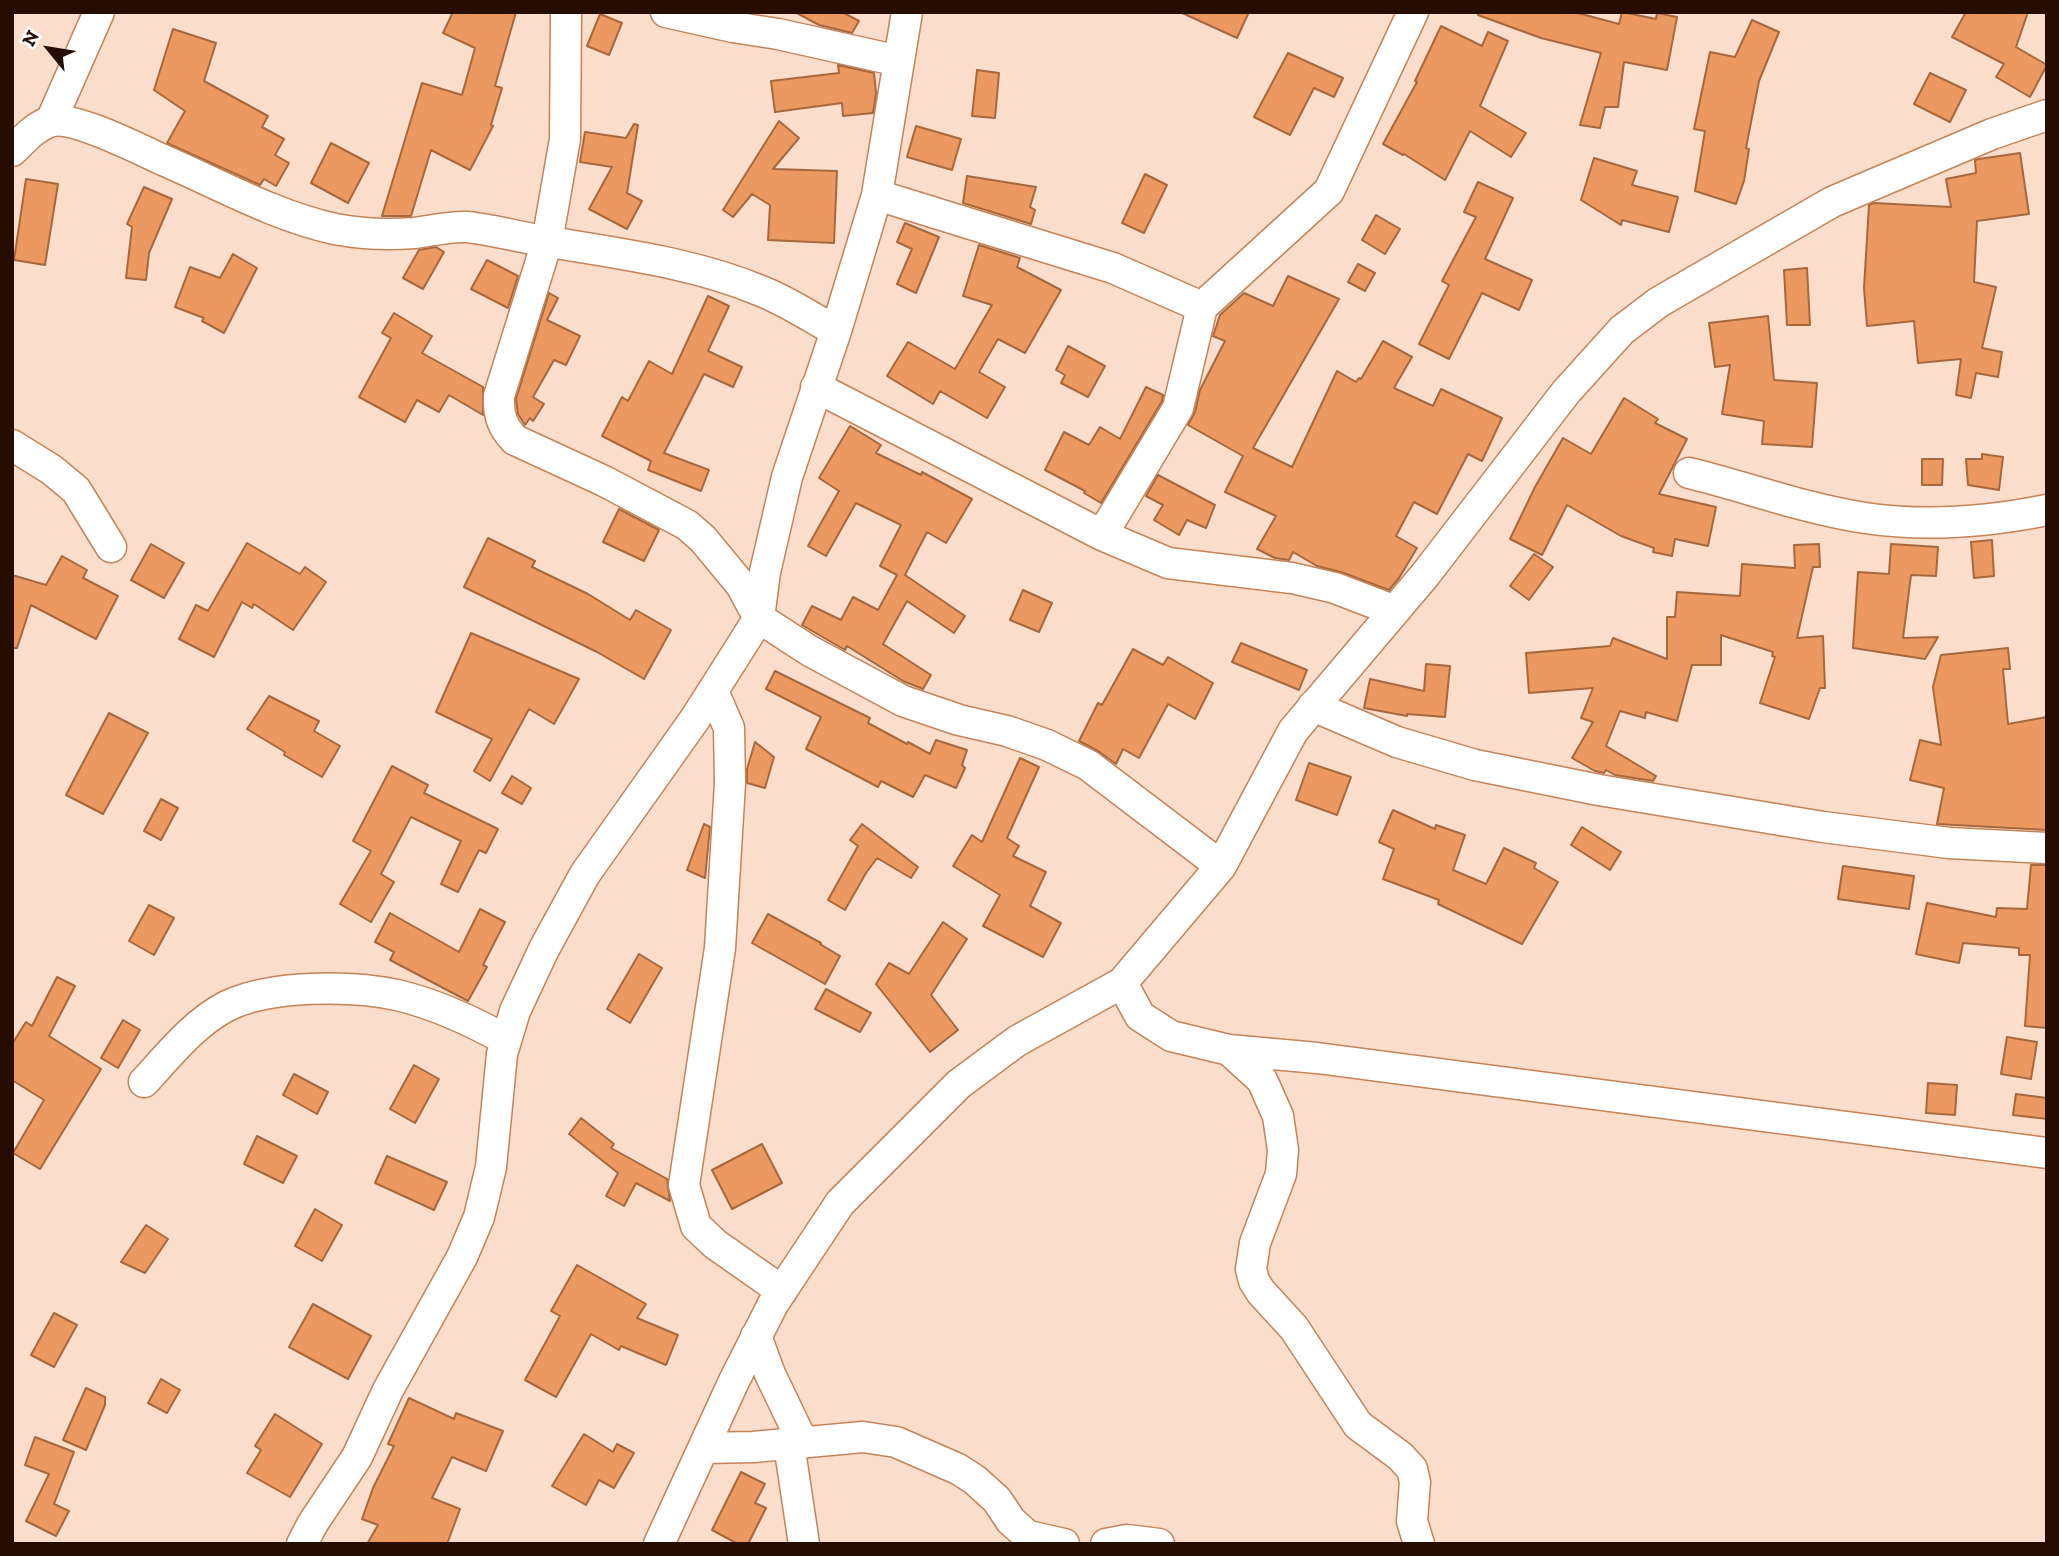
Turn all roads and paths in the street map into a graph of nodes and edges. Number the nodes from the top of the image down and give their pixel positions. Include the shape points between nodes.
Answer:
1 (99, 12) edge
2 (566, 12) edge
3 (666, 12) edge
4 (907, 12) edge
5 (1413, 12) edge
6 (899, 61) junction
7 (2047, 115) edge
8 (51, 121) junction
9 (12, 151) edge
10 (877, 195) junction
11 (547, 242) junction
12 (1202, 307) junction
13 (836, 331) junction
14 (816, 387) junction
15 (12, 445) edge
16 (1689, 472) dead end
17 (2047, 510) edge
18 (1102, 535) junction
19 (111, 547) dead end
20 (1395, 611) junction
21 (759, 618) junction
22 (713, 691) junction
23 (1313, 706) junction
24 (2047, 848) edge
25 (1221, 866) junction
26 (1122, 983) junction
27 (506, 1040) junction
28 (1229, 1050) junction
29 (144, 1082) dead end
30 (2047, 1153) edge
31 (782, 1291) junction
32 (756, 1336) junction
33 (796, 1443) junction
34 (704, 1448) junction
35 (302, 1544) edge
36 (659, 1544) edge
37 (804, 1544) edge
38 (1064, 1544) edge
39 (1106, 1544) edge
40 (1159, 1544) edge
41 (1419, 1544) edge

1 - 8 street
2 - 11 street via 565,139
3 - 6 street
4 - 6 street
5 - 12 street via 1329,191
6 - 10 street
7 - 20 street via 1832,202 1659,302 1622,330 1566,392
8 - 9 street via 35,128
8 - 11 street via 69,121 114,138 280,211 336,229 396,234 462,227
10 - 12 street via 1113,268
10 - 13 street
11 - 13 street via 730,279 765,292
11 - 21 street via 502,381 498,411 506,431 515,440 687,525 735,578
12 - 18 street via 1178,408
13 - 14 street
14 - 18 street
14 - 21 street via 787,477
15 - 19 street via 76,490
16 - 17 street via 1790,502 1922,524
18 - 20 street via 1168,563 1292,578 1335,588
20 - 23 street
21 - 22 street
21 - 25 street via 810,652 903,701 1027,738 1088,765
22 - 27 street via 585,874 544,949
22 - 31 street via 729,728 730,783 720,948 684,1185 696,1226
23 - 24 street via 1397,742 1475,765 1586,788 1823,827 1949,843
23 - 25 street via 1293,731
25 - 26 street
26 - 28 street via 1140,1016 1171,1036
26 - 31 street via 1017,1041 959,1084 840,1203
27 - 29 street via 472,1021 396,995 292,990 226,1007 187,1036
27 - 35 street via 491,1167 479,1217 357,1457
28 - 30 street
28 - 41 street via 1262,1080 1278,1116 1283,1150 1281,1174 1255,1243 1254,1281 1294,1328 1358,1425 1412,1469 1412,1521
31 - 32 street
32 - 33 street
32 - 34 street
33 - 34 street
33 - 37 street
33 - 38 street via 863,1437 897,1442 975,1480 1028,1536
34 - 36 street
39 - 40 street via 1126,1540

